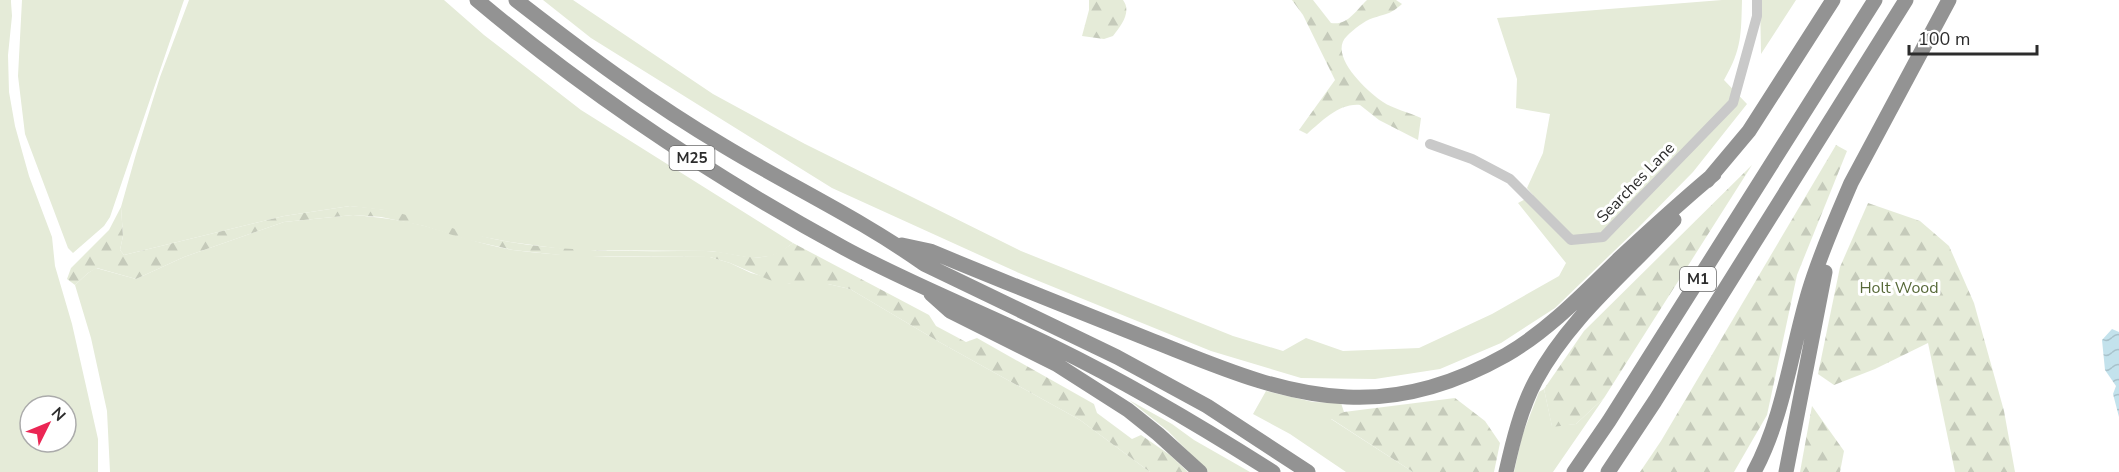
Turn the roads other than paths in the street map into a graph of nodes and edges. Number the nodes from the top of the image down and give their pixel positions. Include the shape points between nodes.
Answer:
1 (477, 0) edge
2 (516, 0) edge
3 (1757, 0) edge
4 (1833, 0) edge
5 (1875, 0) edge
6 (1906, 0) edge
7 (1949, 0) edge
8 (1430, 144) dead end
9 (1714, 174) junction
10 (1838, 213) junction
11 (896, 244) junction
12 (925, 288) junction
13 (1200, 472) edge
14 (1273, 472) edge
15 (1308, 472) edge
16 (1506, 472) edge
17 (1575, 472) edge
18 (1608, 472) edge
19 (1754, 472) edge
20 (1786, 472) edge

1 - 12 highway, M25 via 674,147 844,248
2 - 11 highway, M25 via 595,62 723,146
3 - 8 street, Searches Lane via 1757,16 1733,103 1603,237 1571,240 1510,178
4 - 9 highway via 1749,131
5 - 17 highway, M1
6 - 18 highway, M1
7 - 10 highway
9 - 11 highway via 1572,304 1509,354 1472,373 1431,387 1388,395 1348,397 1270,384 930,251
9 - 16 highway via 1603,291 1550,357 1535,381
10 - 19 highway via 1809,290 1777,418
10 - 20 highway
11 - 15 highway, M25 via 924,264 1117,357 1208,406
12 - 13 highway via 950,311 1056,364 1128,410
12 - 14 highway, M25 via 1115,379

